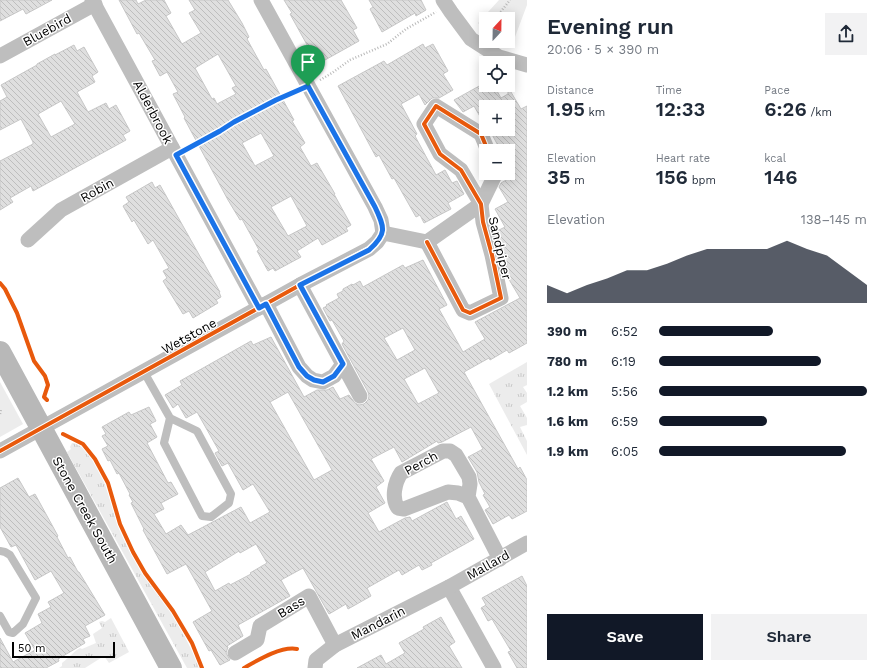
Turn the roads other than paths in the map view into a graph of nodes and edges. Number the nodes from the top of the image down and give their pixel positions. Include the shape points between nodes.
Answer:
1 (261, 0) edge
2 (93, 2) edge
3 (445, 3) edge
4 (0, 56) edge
5 (527, 65) edge
6 (485, 144) edge
7 (174, 152) junction
8 (493, 180) edge
9 (481, 204) junction
10 (383, 234) junction
11 (28, 240) dead end
12 (427, 242) junction
13 (300, 285) junction
14 (263, 306) junction
15 (0, 352) edge
16 (343, 364) junction
17 (144, 372) junction
18 (360, 396) dead end
19 (170, 418) junction
20 (41, 428) junction
21 (0, 451) edge
22 (468, 497) junction
23 (527, 543) edge
24 (0, 551) edge
25 (500, 559) junction
26 (449, 587) junction
27 (0, 616) edge
28 (335, 645) junction
29 (234, 653) dead end
30 (172, 668) edge
31 (315, 668) edge
32 (494, 668) edge

1 - 10 street via 382,220
2 - 4 street, Bluebird
2 - 7 street, Alderbrook
3 - 5 street via 471,39 499,57
6 - 9 street, Sandpiper via 481,134 436,106 424,124 440,154 461,170
7 - 11 street, Robin via 61,210
7 - 14 street, Alderbrook
8 - 9 street, Sandpiper
9 - 12 street, Sandpiper
9 - 12 street, Sandpiper via 501,298 470,313 463,310
10 - 12 street
10 - 13 street, Wetstone via 369,250
13 - 14 street, Wetstone
13 - 16 street
14 - 16 street via 307,376 323,382 334,376
14 - 17 street, Wetstone
15 - 20 street, Stone Creek South
16 - 18 street
17 - 19 lane
17 - 20 street, Wetstone
19 - 19 lane via 197,431 231,494 229,503 211,517 202,516 164,442
20 - 21 street, Wetstone
20 - 30 street, Stone Creek South
22 - 22 street, Perch via 448,492 404,509 398,508 395,503 395,485 401,473 443,451 450,451 456,455 469,477
22 - 25 street
23 - 25 street, Mallard
24 - 27 lane via 10,555 36,598 24,624 12,632 9,632
25 - 26 street, Mallard
26 - 28 street, Mandarin
26 - 32 street
28 - 29 street, Bass via 309,596 260,626 257,640
28 - 31 street, Mandarin via 316,660

